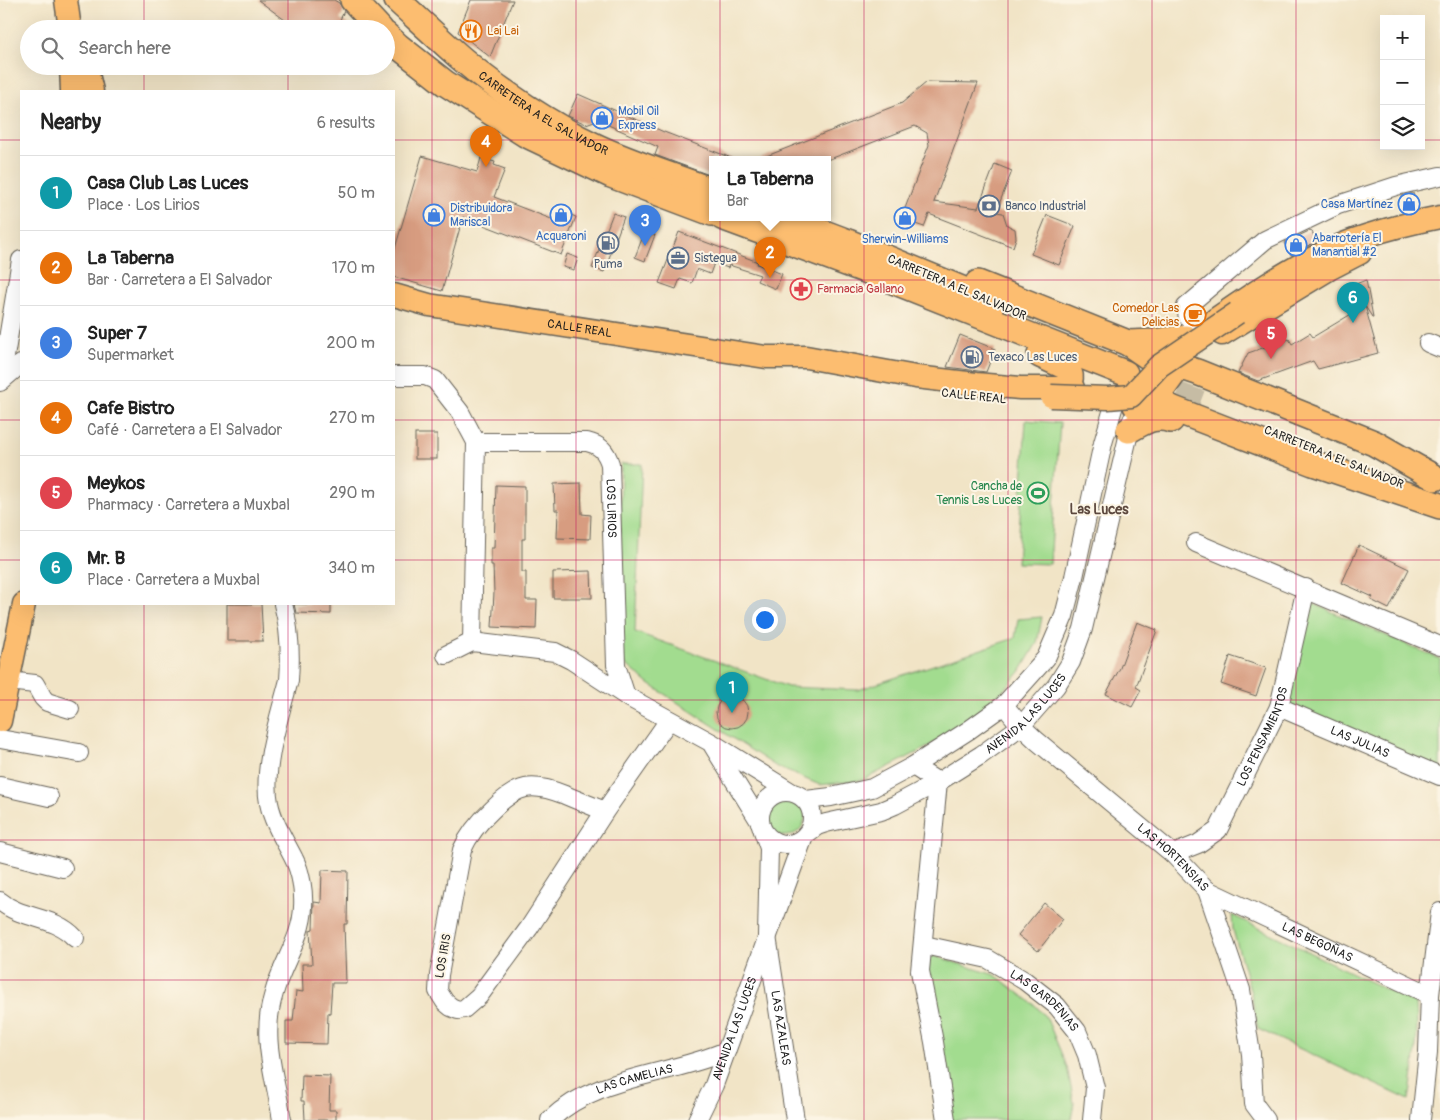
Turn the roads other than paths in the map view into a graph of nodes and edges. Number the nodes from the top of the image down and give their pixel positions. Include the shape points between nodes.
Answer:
1 (353, 0) edge
2 (397, 0) edge
3 (372, 20) edge
4 (395, 43) edge
5 (71, 75) edge
6 (88, 75) edge
7 (72, 90) edge
8 (92, 90) edge
9 (1440, 176) edge
10 (709, 190) edge
11 (709, 212) edge
12 (1440, 217) edge
13 (733, 221) edge
14 (792, 221) edge
15 (1440, 225) edge
16 (1440, 231) edge
17 (20, 266) edge
18 (865, 270) junction
19 (395, 295) edge
20 (1196, 338) junction
21 (766, 357) junction
22 (20, 365) edge
23 (395, 376) edge
24 (1140, 378) junction
25 (0, 382) edge
26 (1202, 388) junction
27 (1058, 392) junction
28 (1129, 430) junction
29 (476, 442) junction
30 (1313, 463) junction
31 (1095, 481) junction
32 (1118, 484) junction
33 (1438, 486) edge
34 (1440, 506) edge
35 (1196, 543) dead end
36 (1306, 588) junction
37 (24, 605) edge
38 (282, 605) edge
39 (472, 642) junction
40 (615, 644) junction
41 (1440, 646) edge
42 (446, 655) dead end
43 (583, 668) junction
44 (8, 681) junction
45 (626, 696) junction
46 (1004, 705) junction
47 (1279, 707) junction
48 (70, 709) dead end
49 (669, 720) junction
50 (0, 721) edge
51 (1021, 726) junction
52 (0, 739) edge
53 (712, 743) junction
54 (79, 753) dead end
55 (913, 766) junction
56 (1440, 776) edge
57 (938, 782) junction
58 (0, 786) edge
59 (798, 796) junction
60 (49, 797) dead end
61 (605, 811) junction
62 (762, 827) junction
63 (806, 835) junction
64 (0, 852) edge
65 (1172, 854) junction
66 (63, 868) dead end
67 (1206, 890) junction
68 (0, 901) edge
69 (1440, 912) edge
70 (767, 936) junction
71 (74, 938) dead end
72 (924, 945) junction
73 (1430, 996) junction
74 (726, 1052) junction
75 (282, 1120) edge
76 (550, 1120) edge
77 (697, 1120) edge
78 (794, 1120) edge
79 (946, 1120) edge
80 (1092, 1120) edge
81 (1266, 1120) edge
82 (1421, 1120) edge

1 - 3 highway
2 - 10 highway, CARRETERA A EL SALVADOR via 463,60 559,127 596,146
4 - 11 highway, CARRETERA A EL SALVADOR via 445,83 549,147 611,175
5 - 7 main road
6 - 8 main road
9 - 20 street via 1338,205 1265,240 1186,307
12 - 20 main road via 1365,236 1321,254 1258,290
13 - 18 highway, CARRETERA A EL SALVADOR
14 - 24 highway via 857,246 889,248
15 - 27 main road, bridge via 1344,252 1290,281 1159,366 1132,396 1108,398
16 - 20 main road via 1353,255 1236,324
17 - 25 street
18 - 24 highway, CARRETERA A EL SALVADOR
18 - 27 highway via 932,308 1066,366 1069,385
19 - 21 main road, CALLE REAL via 429,305
20 - 24 main road
20 - 24 highway via 1154,342
20 - 26 highway
21 - 24 main road, CALLE REAL via 802,370 890,386 973,398 1068,404
21 - 27 main road via 949,389
22 - 25 street
23 - 29 street via 425,376 435,380 460,412
24 - 26 highway via 1185,368
24 - 27 main road
24 - 28 street, AVENIDA LAS LUCES
24 - 30 highway via 1171,408
24 - 31 street, AVENIDA LAS LUCES
26 - 33 highway, CARRETERA A EL SALVADOR
28 - 30 highway via 1148,420 1162,418 1276,460
28 - 32 street, AVENIDA LAS LUCES
29 - 39 street
29 - 40 street, LOS LIRIOS via 587,442 603,448 610,464
30 - 34 highway
31 - 32 street
31 - 46 street, AVENIDA LAS LUCES via 1064,616 1046,658
32 - 51 street, AVENIDA LAS LUCES via 1086,620 1071,662 1056,686
35 - 36 street
36 - 41 street
36 - 47 street, LOS PENSAMIENTOS
37 - 44 main road
38 - 75 street via 288,622 289,680 269,766 268,790 275,820 295,860 304,906 298,935 278,978 268,1018 270,1064
39 - 42 street
39 - 43 street via 555,652
40 - 43 street via 604,665
40 - 45 street, LOS LIRIOS via 616,665
43 - 45 street
44 - 48 street via 35,684 47,702
44 - 50 main road
45 - 49 street
46 - 51 street, LAS HORTENSIAS
46 - 55 street, AVENIDA LAS LUCES
47 - 56 street, LAS JULIAS
47 - 65 street, LOS PENSAMIENTOS via 1218,830 1198,844
49 - 53 street
49 - 61 street, LOS IRIS
51 - 57 street, AVENIDA LAS LUCES
51 - 65 street, LAS HORTENSIAS
52 - 54 street
53 - 59 street
53 - 62 street
55 - 57 street
55 - 59 street, AVENIDA LAS LUCES via 859,792
57 - 63 street, AVENIDA LAS LUCES via 881,811 816,826
57 - 72 street
58 - 60 street
59 - 62 street via 782,792 768,799 760,814
59 - 63 street via 810,807 813,816
61 - 61 street, LOS IRIS via 548,788 533,787 522,788 504,798 480,821 462,850 439,976 438,991 451,1007 464,1009 479,996 529,928
62 - 63 street via 777,843 795,843
62 - 70 street, AVENIDA LAS LUCES via 769,848
63 - 70 street, AVENIDA LAS LUCES
64 - 66 street
65 - 67 street, LAS HORTENSIAS
67 - 73 street, LAS BEGOÑAS
67 - 81 street, LAS HORTENSIAS via 1241,990 1252,1054 1254,1104
68 - 71 street via 26,914 58,924
69 - 73 street
70 - 74 street, AVENIDA LAS LUCES
70 - 78 street, LAS AZALEAS
72 - 79 street via 920,971
72 - 80 street, LAS GARDENIAS via 988,959 1026,981 1057,1006 1077,1031 1087,1055 1095,1088
73 - 82 street
74 - 76 street, LAS CAMELIAS via 598,1090 578,1099
74 - 77 street, AVENIDA LAS LUCES

